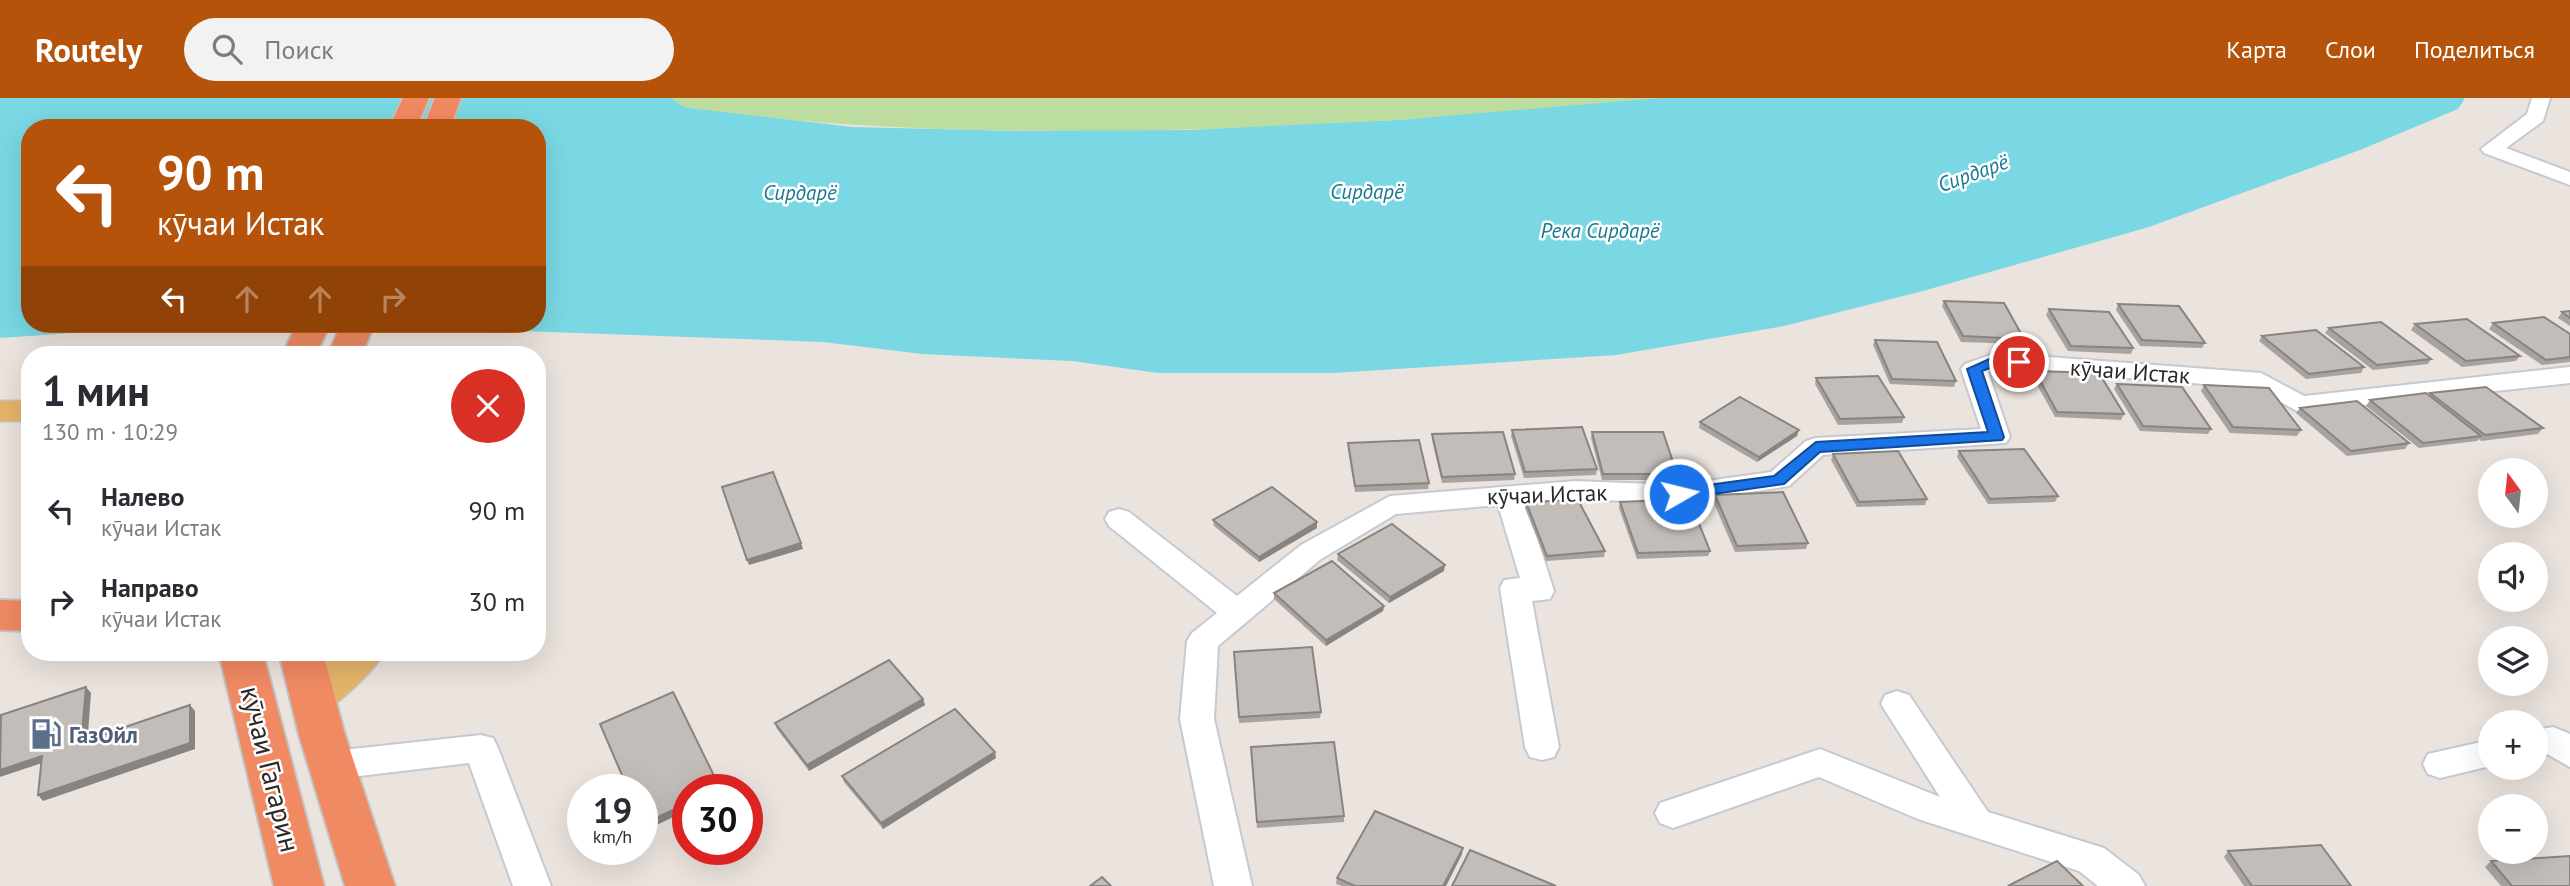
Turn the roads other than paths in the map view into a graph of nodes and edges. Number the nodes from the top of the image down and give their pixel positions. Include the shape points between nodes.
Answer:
1 (416, 98) edge
2 (449, 98) edge
3 (2541, 98) edge
4 (406, 119) edge
5 (440, 119) edge
6 (2570, 179) edge
7 (2570, 374) edge
8 (0, 411) edge
9 (21, 411) edge
10 (0, 422) edge
11 (21, 422) edge
12 (1509, 495) junction
13 (1119, 519) dead end
14 (0, 595) edge
15 (21, 596) edge
16 (1237, 612) junction
17 (0, 615) edge
18 (21, 616) edge
19 (237, 661) edge
20 (303, 661) edge
21 (361, 661) edge
22 (1898, 704) dead end
23 (323, 733) junction
24 (2548, 741) edge
25 (1542, 747) dead end
26 (2570, 753) edge
27 (2478, 756) edge
28 (2440, 764) dead end
29 (1673, 814) dead end
30 (1976, 824) junction
31 (299, 886) edge
32 (370, 886) edge
33 (532, 886) edge
34 (1233, 886) edge
35 (2126, 886) edge

1 - 4 highway
2 - 5 highway
3 - 6 street via 2536,117 2491,149
7 - 12 street, кӯчаи Истак via 2299,404 2261,381 1996,360 1974,369 1997,437 1816,447 1779,480 1679,494 1574,490
8 - 9 main road
10 - 11 main road
12 - 16 street, кӯчаи Истак via 1390,505 1311,552
12 - 25 street via 1539,591 1515,588
13 - 16 street
14 - 15 highway
16 - 34 street, кӯчаи Истак via 1203,641 1197,719
17 - 18 highway
19 - 31 highway, кӯчаи Гагарин
20 - 23 highway
21 - 23 main road
22 - 30 street
23 - 32 highway
23 - 33 street via 481,748
24 - 26 street
27 - 28 street
29 - 30 street via 1820,763
30 - 35 street via 2091,859

